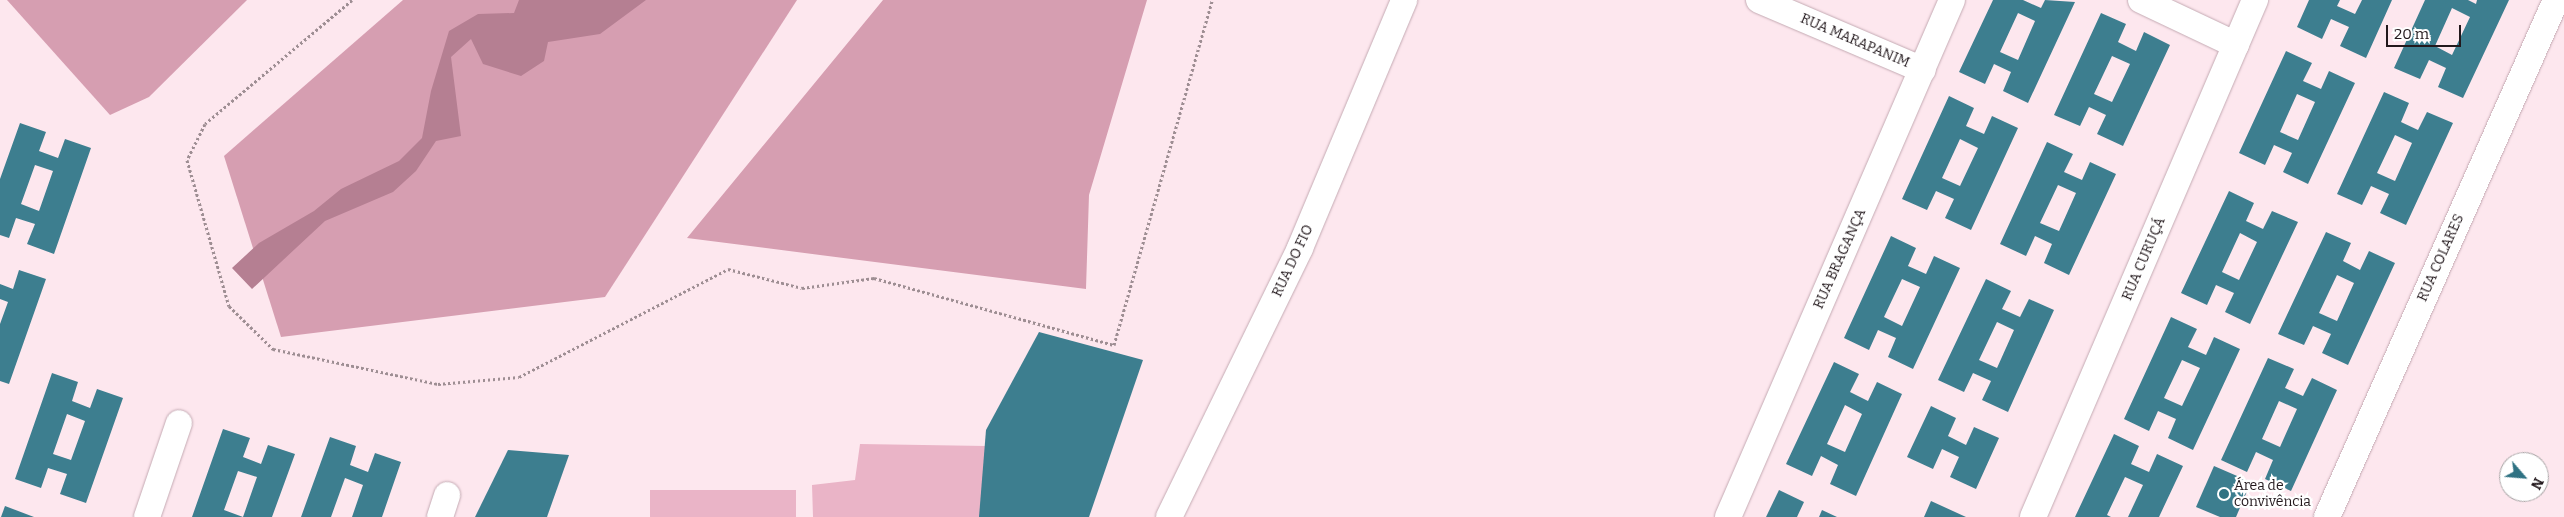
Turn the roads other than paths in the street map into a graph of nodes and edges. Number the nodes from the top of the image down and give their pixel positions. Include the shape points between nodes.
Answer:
1 (1404, 0) edge
2 (1759, 0) edge
3 (1952, 0) edge
4 (2140, 0) edge
5 (2255, 0) edge
6 (2556, 0) edge
7 (2236, 45) junction
8 (1923, 70) junction
9 (179, 422) dead end
10 (147, 517) edge
11 (1169, 517) edge
12 (1728, 517) edge
13 (2033, 517) edge
14 (2327, 517) edge

1 - 11 street, RUA DO FIO via 1300,248
2 - 8 street, RUA MARAPANIM
3 - 8 street, RUA BRAGANÇA
4 - 7 street
5 - 7 street, RUA CURUÇÁ
6 - 14 street, RUA COLARES
7 - 13 street, RUA CURUÇÁ
8 - 12 street, RUA BRAGANÇA
9 - 10 street

